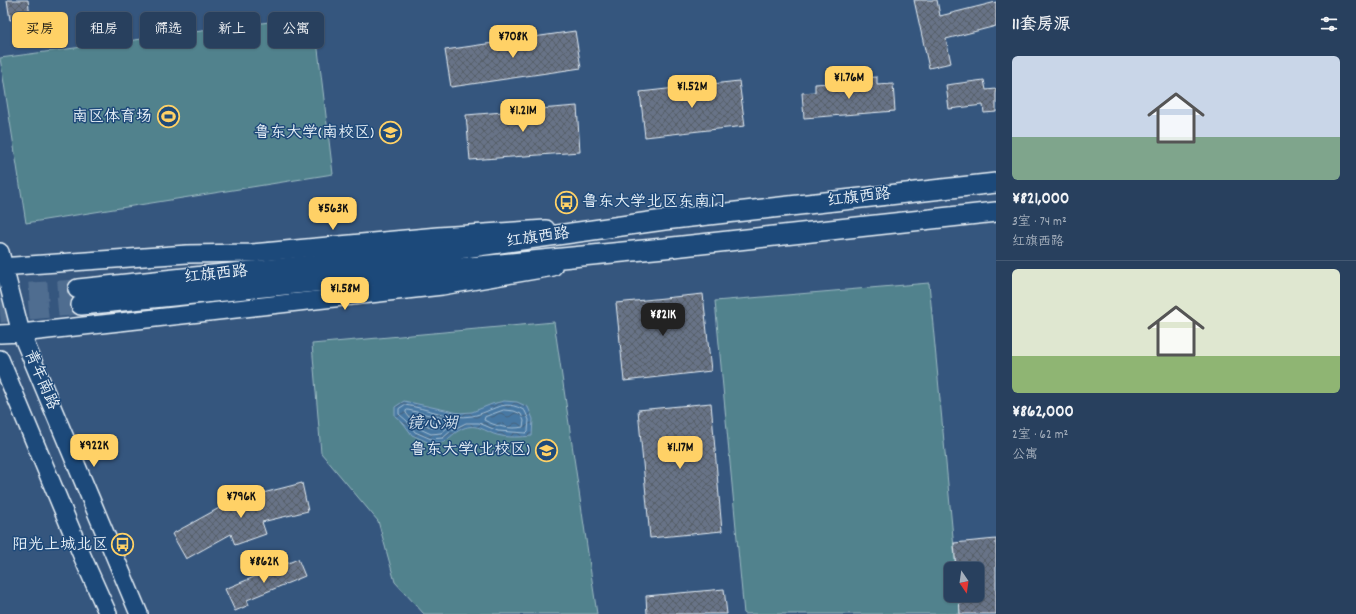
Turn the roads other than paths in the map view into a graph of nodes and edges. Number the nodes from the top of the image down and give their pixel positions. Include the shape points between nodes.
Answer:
1 (996, 183) edge
2 (996, 212) edge
3 (664, 220) junction
4 (664, 248) junction
5 (1, 262) edge
6 (21, 333) junction
7 (0, 334) edge
8 (0, 359) edge
9 (108, 614) edge
10 (139, 614) edge

1 - 3 main road, 红旗西路
2 - 4 main road, 红旗西路
3 - 4 main road, 红旗西路 via 437,252 80,297
3 - 5 main road via 438,236 252,253
4 - 6 main road via 442,286
5 - 6 main road, 青年南路
6 - 7 main road
6 - 10 main road, 青年南路
8 - 9 main road, 青年南路 via 82,558

